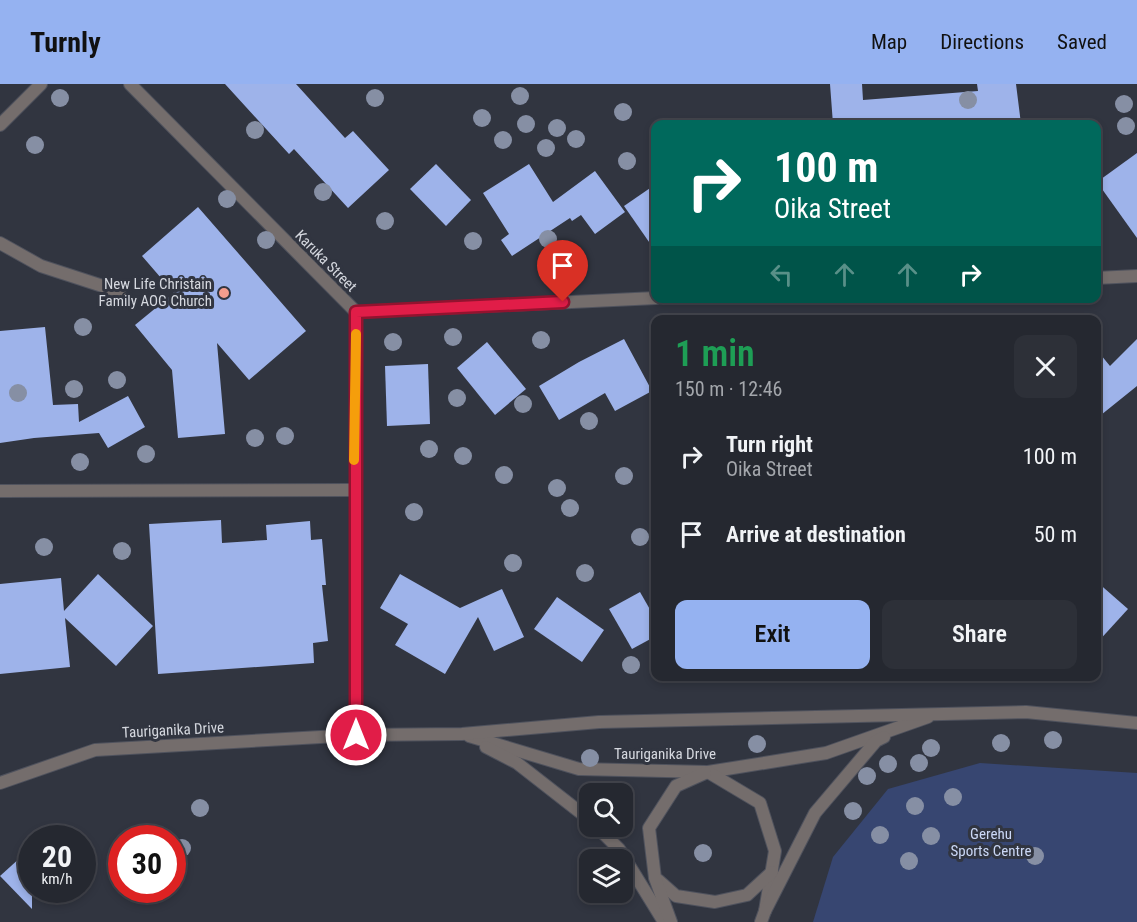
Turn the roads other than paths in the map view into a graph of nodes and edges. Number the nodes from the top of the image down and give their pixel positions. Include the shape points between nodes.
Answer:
1 (41, 84) edge
2 (130, 84) edge
3 (0, 125) edge
4 (0, 243) edge
5 (1137, 276) edge
6 (1101, 278) edge
7 (121, 292) dead end
8 (651, 298) edge
9 (356, 312) junction
10 (354, 490) junction
11 (0, 491) edge
12 (938, 714) junction
13 (1137, 723) edge
14 (462, 734) junction
15 (356, 735) junction
16 (708, 772) junction
17 (0, 783) edge
18 (579, 811) edge
19 (607, 837) edge
20 (772, 872) junction
21 (655, 878) junction
22 (763, 916) edge
23 (664, 922) edge
24 (671, 922) edge

1 - 3 street
2 - 9 street, Karuka Street
4 - 7 street via 41,266
5 - 6 street
8 - 9 street
9 - 10 street, Karuka Street
10 - 11 street
10 - 15 street, Karuka Street
12 - 13 street, Tauriganika Drive via 1026,712
12 - 14 street, Tauriganika Drive via 599,722
12 - 16 street, Tauriganika Drive via 826,753
12 - 22 street via 876,741 815,813
14 - 15 street, Tauriganika Drive
14 - 16 street, Tauriganika Drive via 579,769
14 - 18 street via 517,763
15 - 17 street, Tauriganika Drive via 95,750
16 - 20 street via 760,803 775,851
16 - 21 street via 676,786 649,828
19 - 23 street via 619,849
20 - 21 street via 747,895 715,902 676,897
20 - 22 street
21 - 24 street

